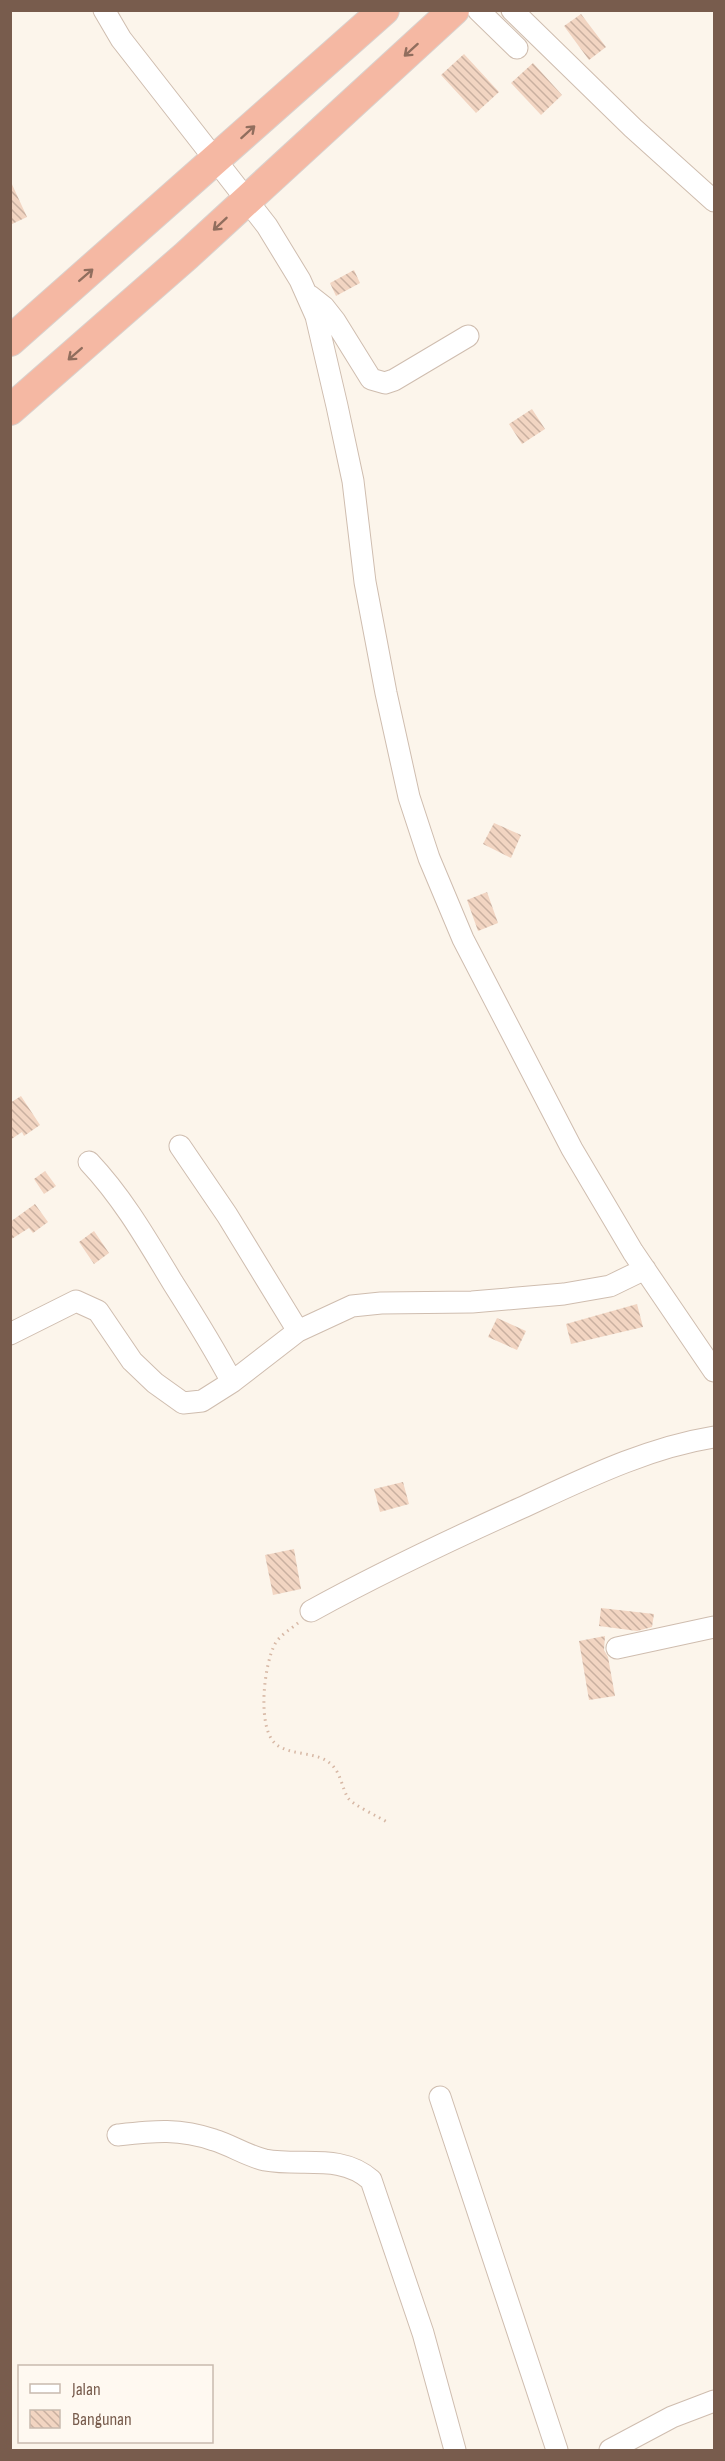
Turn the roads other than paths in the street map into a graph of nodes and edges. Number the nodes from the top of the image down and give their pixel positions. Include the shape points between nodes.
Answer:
1 (104, 10) edge
2 (384, 10) edge
3 (454, 10) edge
4 (478, 10) edge
5 (512, 10) edge
6 (517, 48) dead end
7 (216, 161) junction
8 (246, 200) junction
9 (714, 201) edge
10 (305, 292) junction
11 (468, 336) dead end
12 (10, 341) edge
13 (10, 410) edge
14 (180, 1146) dead end
15 (89, 1162) dead end
16 (645, 1269) junction
17 (298, 1331) junction
18 (10, 1334) edge
19 (714, 1371) edge
20 (232, 1382) junction
21 (714, 1437) edge
22 (311, 1611) road end
23 (714, 1627) edge
24 (617, 1648) dead end
25 (440, 2097) dead end
26 (118, 2135) dead end
27 (714, 2401) edge
28 (455, 2451) edge
29 (557, 2451) edge
30 (610, 2451) edge

1 - 7 street via 121,39
7 -> 2 highway
3 -> 8 highway
4 - 6 street
5 - 9 street
7 - 8 street
12 -> 7 highway
8 - 10 street via 276,238
8 -> 13 highway
10 - 11 street via 324,307 371,379 378,383 394,380
10 - 16 street via 316,316 347,455 371,615 403,772 429,858 452,916 498,1008 573,1149
14 - 17 street
15 - 20 street via 136,1221
16 - 17 street via 610,1286 564,1294 352,1306
16 - 19 street
17 - 20 street
18 - 20 street via 76,1301 98,1311 132,1360 183,1403 202,1401
21 - 22 street via 660,1449 603,1470 401,1564
23 - 24 street
25 - 29 street
26 - 28 street via 167,2130 213,2139 262,2159 341,2164 360,2171 370,2180 423,2333
27 - 30 street via 672,2416

